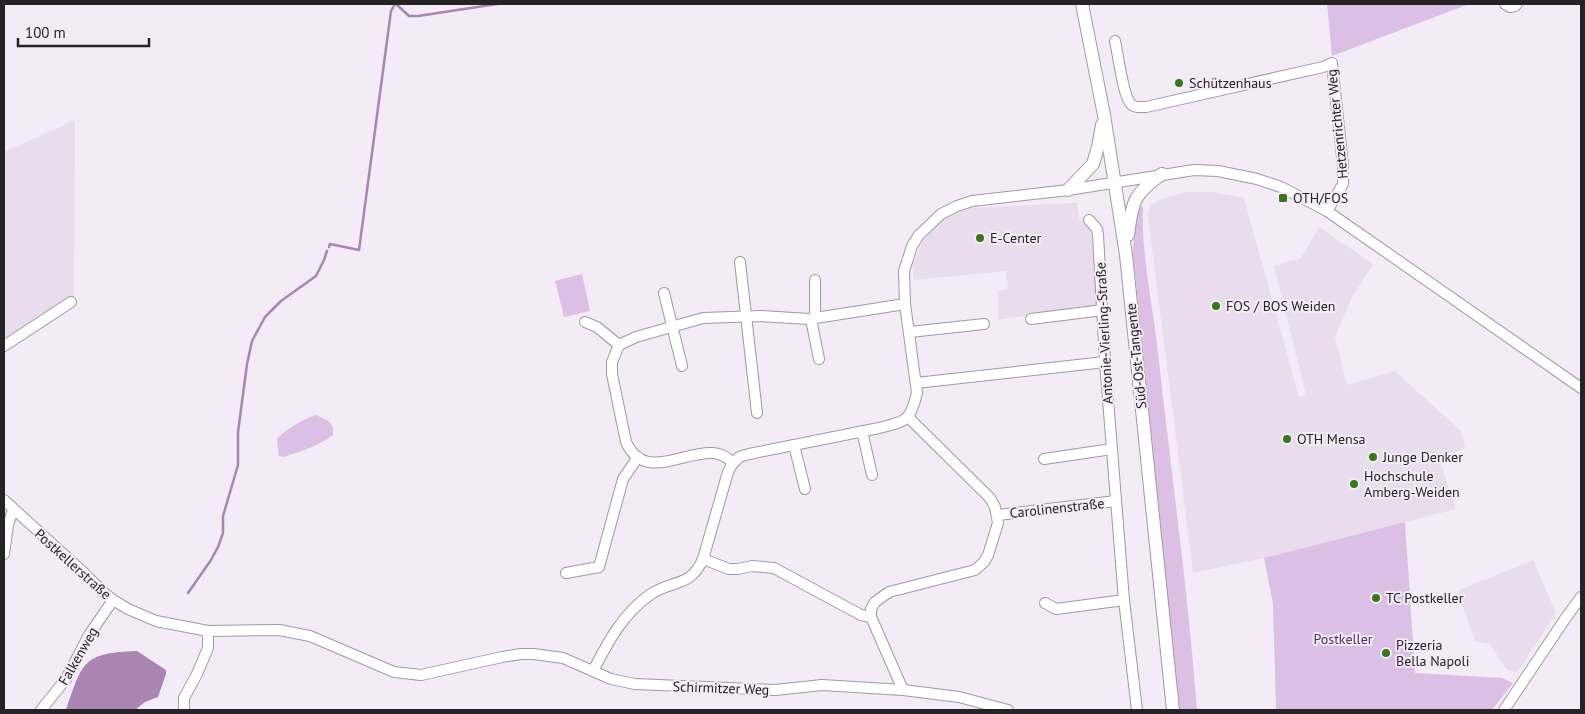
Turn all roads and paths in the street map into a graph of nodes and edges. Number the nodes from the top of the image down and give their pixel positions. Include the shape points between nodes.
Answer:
1 (1082, 4) edge
2 (1505, 4) edge
3 (1517, 4) edge
4 (1115, 41) dead end
5 (1104, 115) junction
6 (1162, 174) junction
7 (1116, 182) junction
8 (1068, 190) junction
9 (1326, 211) junction
10 (1089, 220) dead end
11 (1126, 254) junction
12 (740, 262) dead end
13 (815, 280) dead end
14 (664, 293) dead end
15 (71, 302) dead end
16 (905, 304) junction
17 (1103, 310) junction
18 (746, 316) junction
19 (813, 319) junction
20 (1031, 319) dead end
21 (585, 322) dead end
22 (984, 324) dead end
23 (673, 326) junction
24 (910, 332) junction
25 (620, 345) junction
26 (4, 346) edge
27 (819, 359) dead end
28 (1105, 362) junction
29 (682, 366) dead end
30 (916, 383) junction
31 (1581, 388) edge
32 (757, 413) dead end
33 (909, 418) junction
34 (862, 432) junction
35 (794, 445) junction
36 (1112, 449) junction
37 (638, 457) junction
38 (1044, 459) dead end
39 (733, 462) junction
40 (872, 475) dead end
41 (804, 489) dead end
42 (4, 500) edge
43 (1116, 502) junction
44 (14, 510) junction
45 (998, 515) junction
46 (4, 553) edge
47 (703, 559) junction
48 (566, 574) dead end
49 (1581, 598) edge
50 (112, 600) junction
51 (1124, 600) junction
52 (1045, 603) dead end
53 (871, 617) junction
54 (208, 631) junction
55 (593, 671) junction
56 (903, 690) junction
57 (41, 710) edge
58 (184, 710) edge
59 (1008, 710) edge
60 (1138, 710) edge
61 (1173, 710) edge
62 (1504, 710) edge

1 - 5 main road, Süd-Ost-Tangente
2 - 3 street via 1512,7
4 - 9 street, Hetzenrichter Weg via 1126,95 1135,107 1332,63 1344,184
5 - 7 main road, Süd-Ost-Tangente
5 - 8 main road via 1092,164
6 - 7 street
6 - 9 street via 1218,171 1281,187
6 - 11 main road via 1135,199
7 - 8 street
7 - 11 main road, Süd-Ost-Tangente
8 - 16 street via 972,201 941,214 919,234 912,246 904,271
9 - 31 street
10 - 17 street, Antonie-Vierling-Straße via 1098,235
11 - 61 main road, Süd-Ost-Tangente
12 - 18 street
13 - 19 street
14 - 23 street
15 - 26 street
16 - 19 street
16 - 24 street
17 - 20 street
17 - 28 street, Antonie-Vierling-Straße
18 - 19 street
18 - 23 street via 703,318
18 - 32 street
19 - 27 street
21 - 25 street
22 - 24 street
23 - 25 street
23 - 29 street
24 - 30 street
25 - 37 street via 612,362 612,374 626,442 629,450
28 - 30 street
28 - 36 street, Antonie-Vierling-Straße
30 - 33 street via 917,394
33 - 34 street
33 - 45 street via 990,498
34 - 35 street
34 - 40 street
35 - 39 street via 749,454
35 - 41 street
36 - 38 street
36 - 43 street, Antonie-Vierling-Straße
37 - 39 street via 651,463 662,463 711,453 725,456
37 - 48 street via 623,479 599,567
39 - 47 street
42 - 44 street, Postkellerstraße
43 - 45 street, Carolinenstraße
43 - 51 street, Antonie-Vierling-Straße
44 - 46 street
44 - 50 street, Postkellerstraße
45 - 53 street via 988,556 975,570 889,592 875,602
47 - 53 street via 730,569 774,568 861,615
47 - 55 street via 693,576 650,595 629,614 610,637
49 - 62 street
50 - 54 street, Postkellerstraße via 156,621
50 - 57 street, Falkenweg via 66,679
51 - 52 street via 1056,609
51 - 60 street, Antonie-Vierling-Straße
53 - 56 street
54 - 55 street, Schirmitzer Weg via 279,630 310,636 394,672 421,675 521,654 564,658
54 - 58 street via 208,648 184,698
55 - 56 street, Schirmitzer Weg via 611,679 660,686 775,690 822,684
56 - 59 street, Schirmitzer Weg via 959,697

